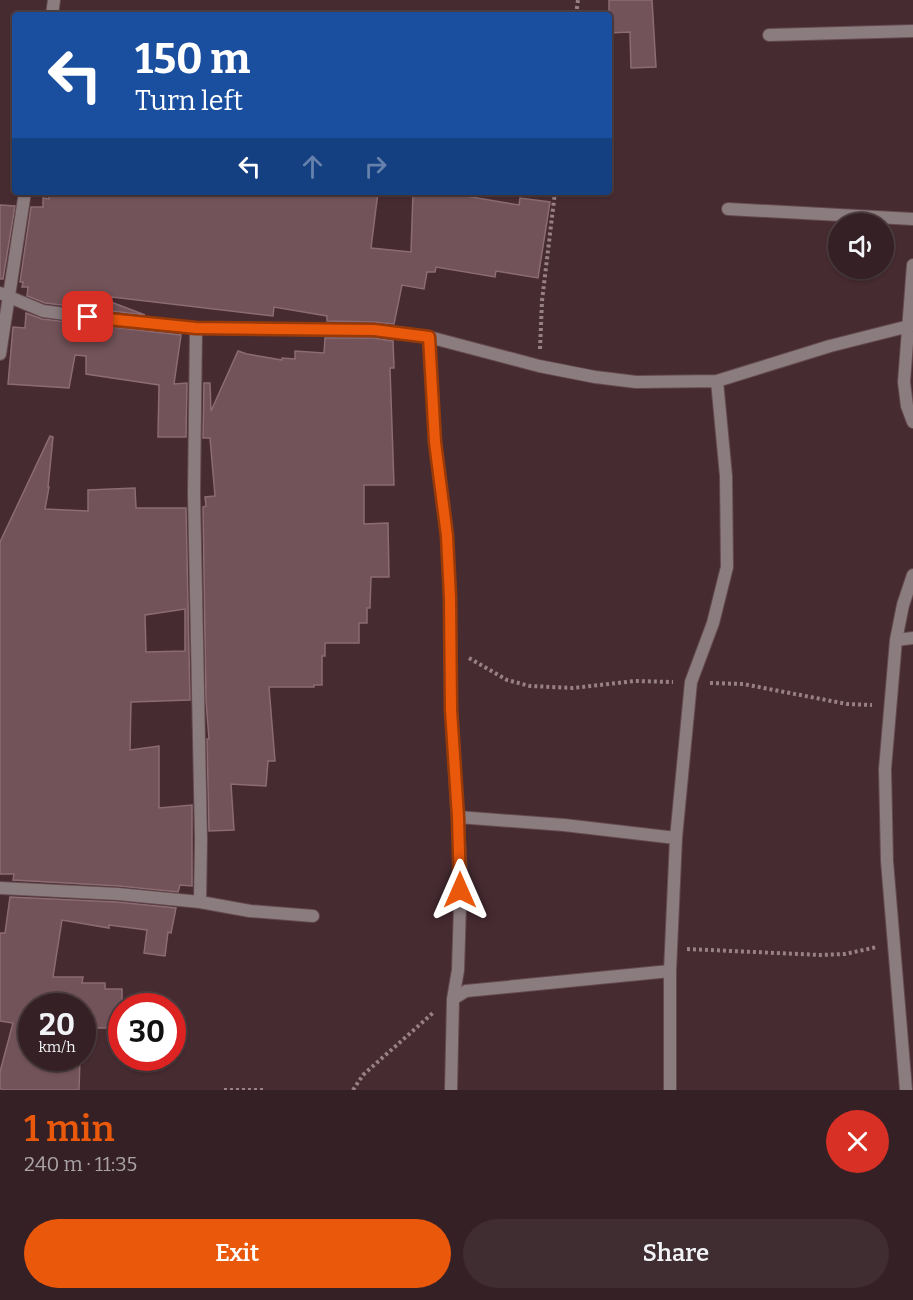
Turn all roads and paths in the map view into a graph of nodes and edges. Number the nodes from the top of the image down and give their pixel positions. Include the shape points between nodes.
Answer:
1 (913, 31) edge
2 (769, 34) dead end
3 (24, 195) edge
4 (555, 195) edge
5 (728, 209) dead end
6 (913, 219) edge
7 (913, 265) edge
8 (4, 295) edge
9 (911, 325) edge
10 (196, 328) junction
11 (429, 337) junction
12 (0, 354) edge
13 (539, 366) junction
14 (717, 381) junction
15 (913, 422) edge
16 (913, 575) edge
17 (913, 638) edge
18 (896, 640) junction
19 (450, 647) junction
20 (691, 682) junction
21 (890, 705) junction
22 (458, 817) junction
23 (676, 838) junction
24 (0, 888) edge
25 (200, 902) junction
26 (313, 916) dead end
27 (892, 943) junction
28 (671, 948) junction
29 (670, 971) junction
30 (453, 999) junction
31 (224, 1090) edge
32 (265, 1090) edge
33 (353, 1090) edge
34 (451, 1090) edge
35 (670, 1090) edge
36 (906, 1090) edge

1 - 2 street
3 - 8 street
4 - 13 path
5 - 6 street
7 - 9 street
8 - 10 street via 43,310
8 - 12 street
9 - 14 street
9 - 15 street via 903,382
10 - 11 street via 374,330
10 - 25 street via 194,493
11 - 13 street
11 - 19 street via 435,442 447,536
13 - 14 street via 636,382
14 - 20 street via 726,476 727,567 713,623
16 - 18 street
17 - 18 street
18 - 21 street
19 - 20 path via 507,681 530,686 573,688 635,681
19 - 22 street
20 - 21 path via 742,684 847,704
20 - 23 street
21 - 27 street via 885,814
22 - 23 street
22 - 30 street via 461,873 458,970
23 - 28 street
24 - 25 street
25 - 26 street
27 - 28 path via 821,955
27 - 36 street
28 - 29 street
29 - 30 street via 466,991
29 - 35 street
30 - 33 path via 424,1020
30 - 34 street
31 - 32 path

